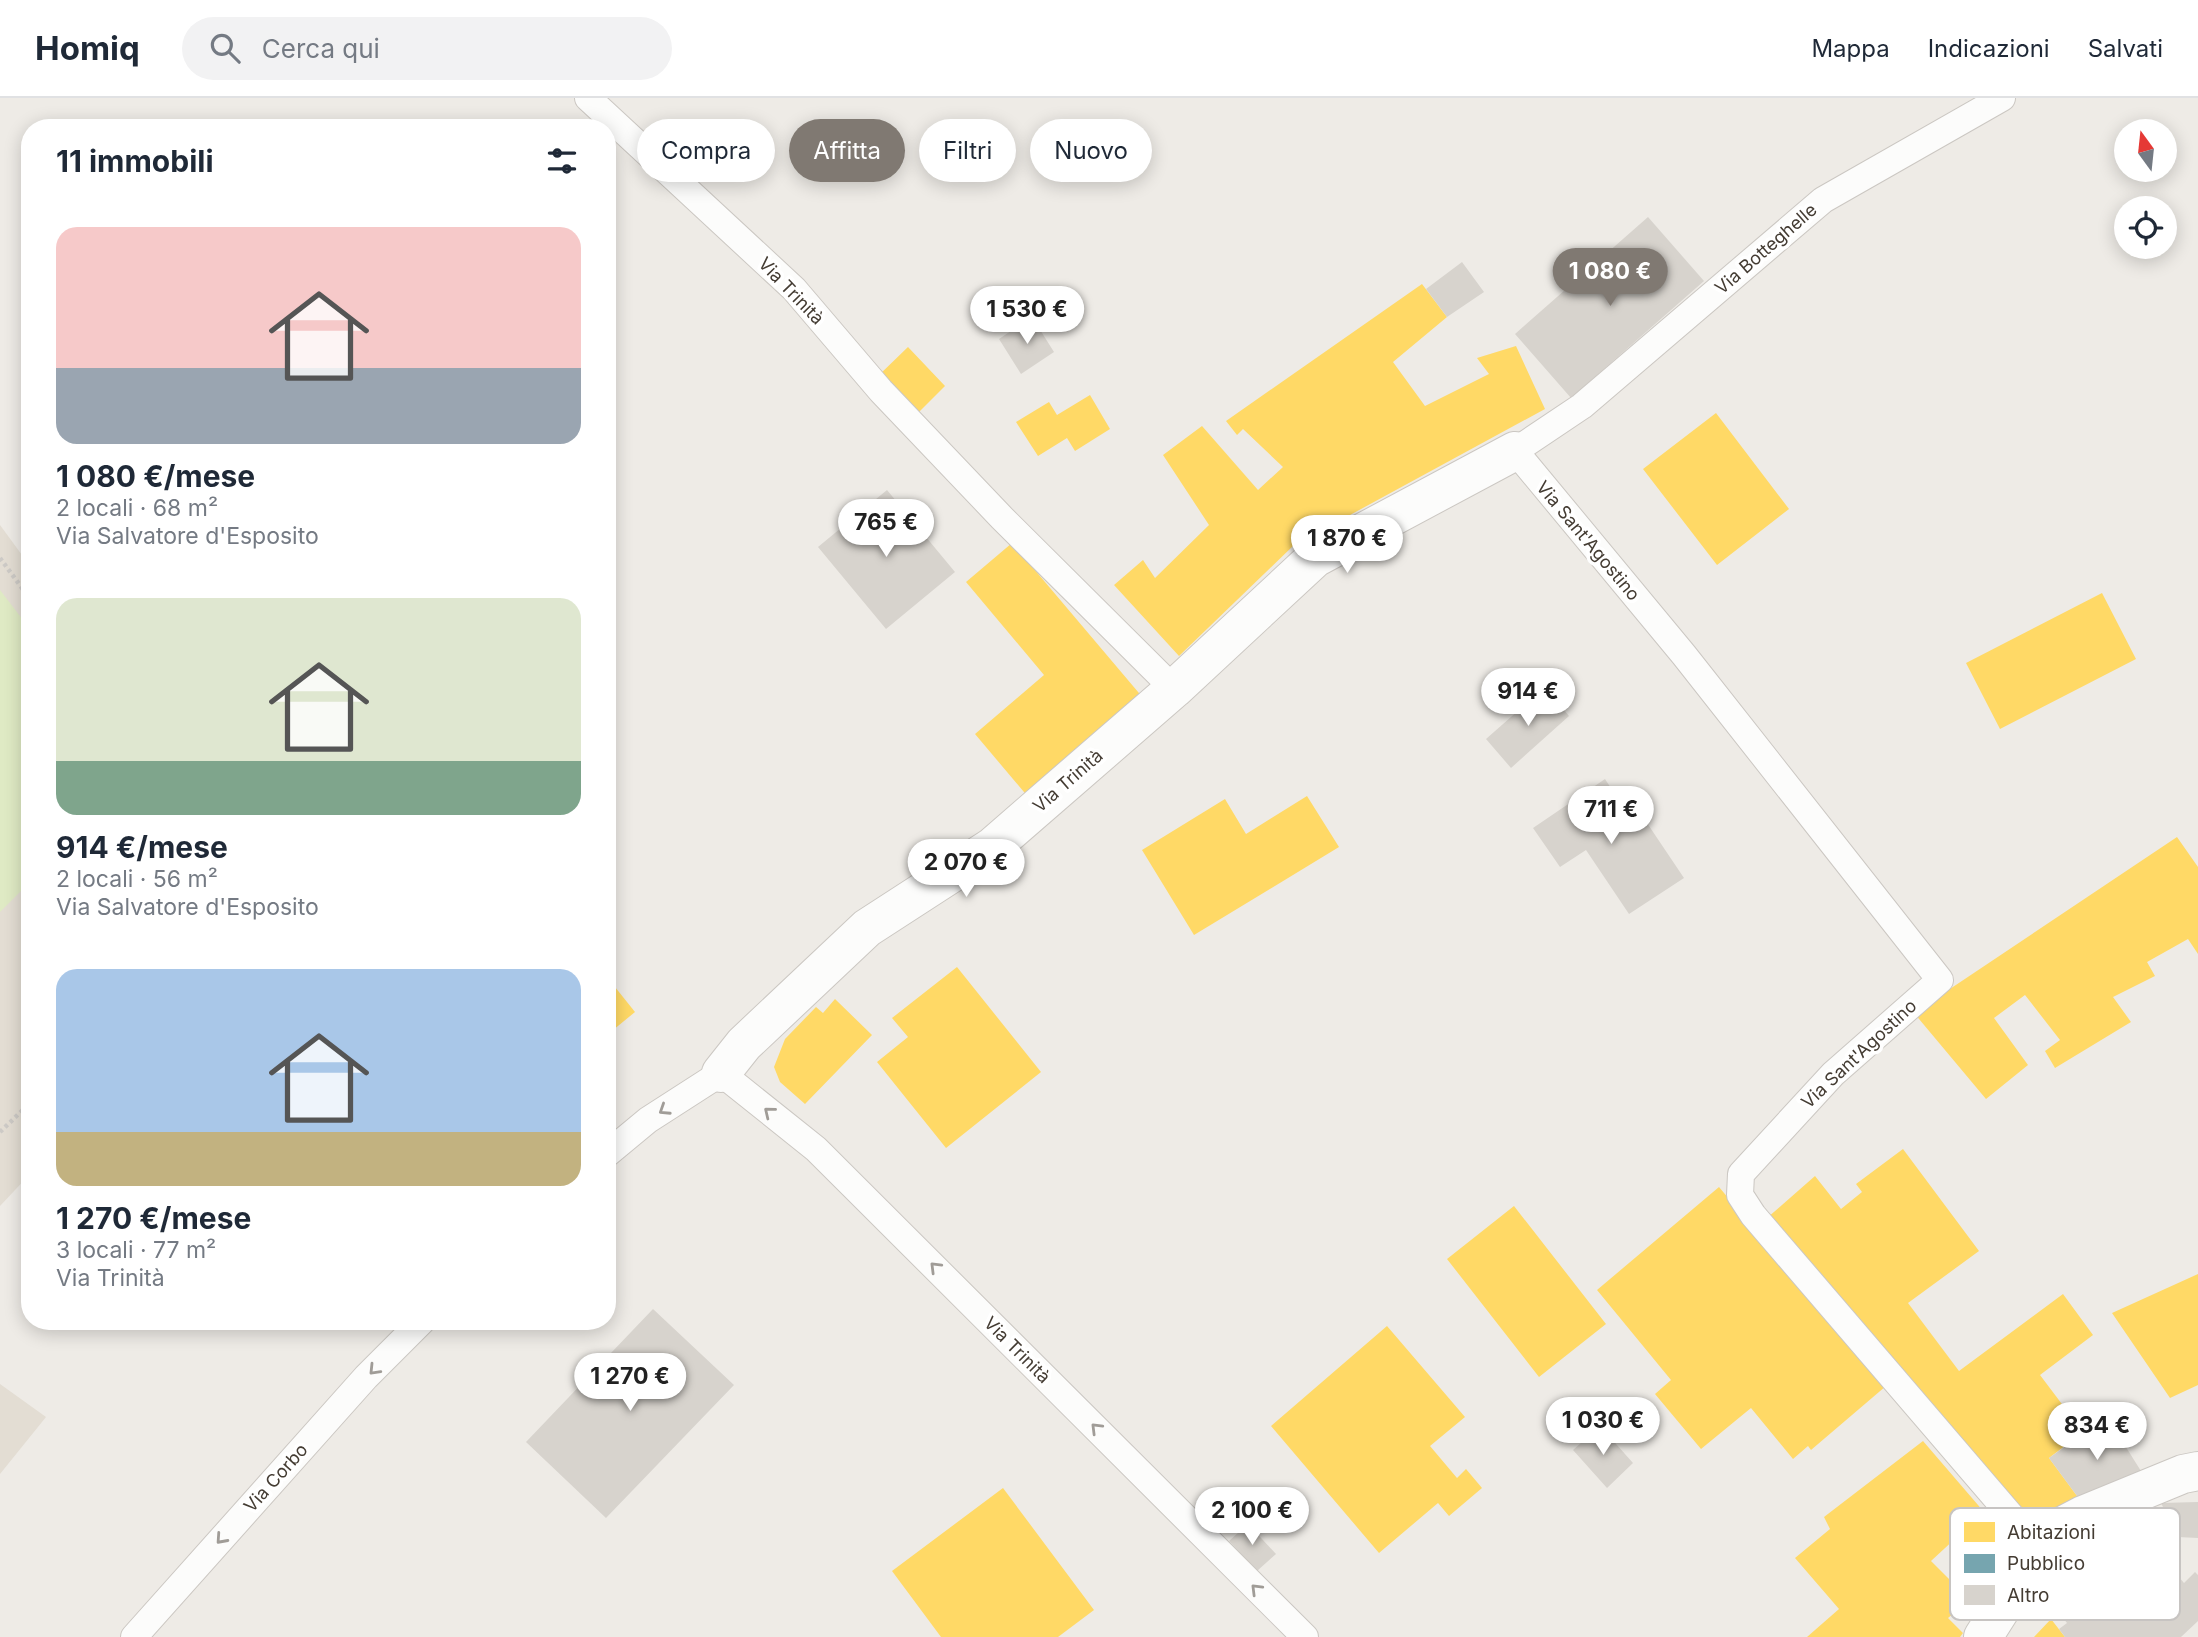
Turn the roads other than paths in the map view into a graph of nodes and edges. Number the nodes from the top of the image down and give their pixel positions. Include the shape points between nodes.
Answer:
1 (588, 98) edge
2 (2002, 98) edge
3 (611, 119) edge
4 (616, 124) edge
5 (1514, 451) junction
6 (1174, 689) junction
7 (721, 1073) junction
8 (616, 1147) edge
9 (413, 1330) edge
10 (2198, 1471) edge
11 (2004, 1508) edge
12 (2100, 1508) edge
13 (1994, 1620) edge
14 (134, 1637) edge
15 (1305, 1637) edge
16 (1983, 1637) edge

1 - 3 lane, Via Trinità
2 - 5 lane, Via Botteghelle via 1823,200 1582,406
4 - 6 lane, Via Trinità via 794,289 881,391
5 - 6 street via 1315,558
5 - 11 lane, Via Sant'Agostino via 1684,655 1940,980 1833,1074 1741,1174 1740,1195
6 - 7 street, Via Trinità via 992,847 867,929 744,1044
7 -> 8 lane
15 -> 7 lane, Via Trinità via 816,1149
9 -> 14 lane, Via Corbo
10 - 12 street
13 - 16 street

